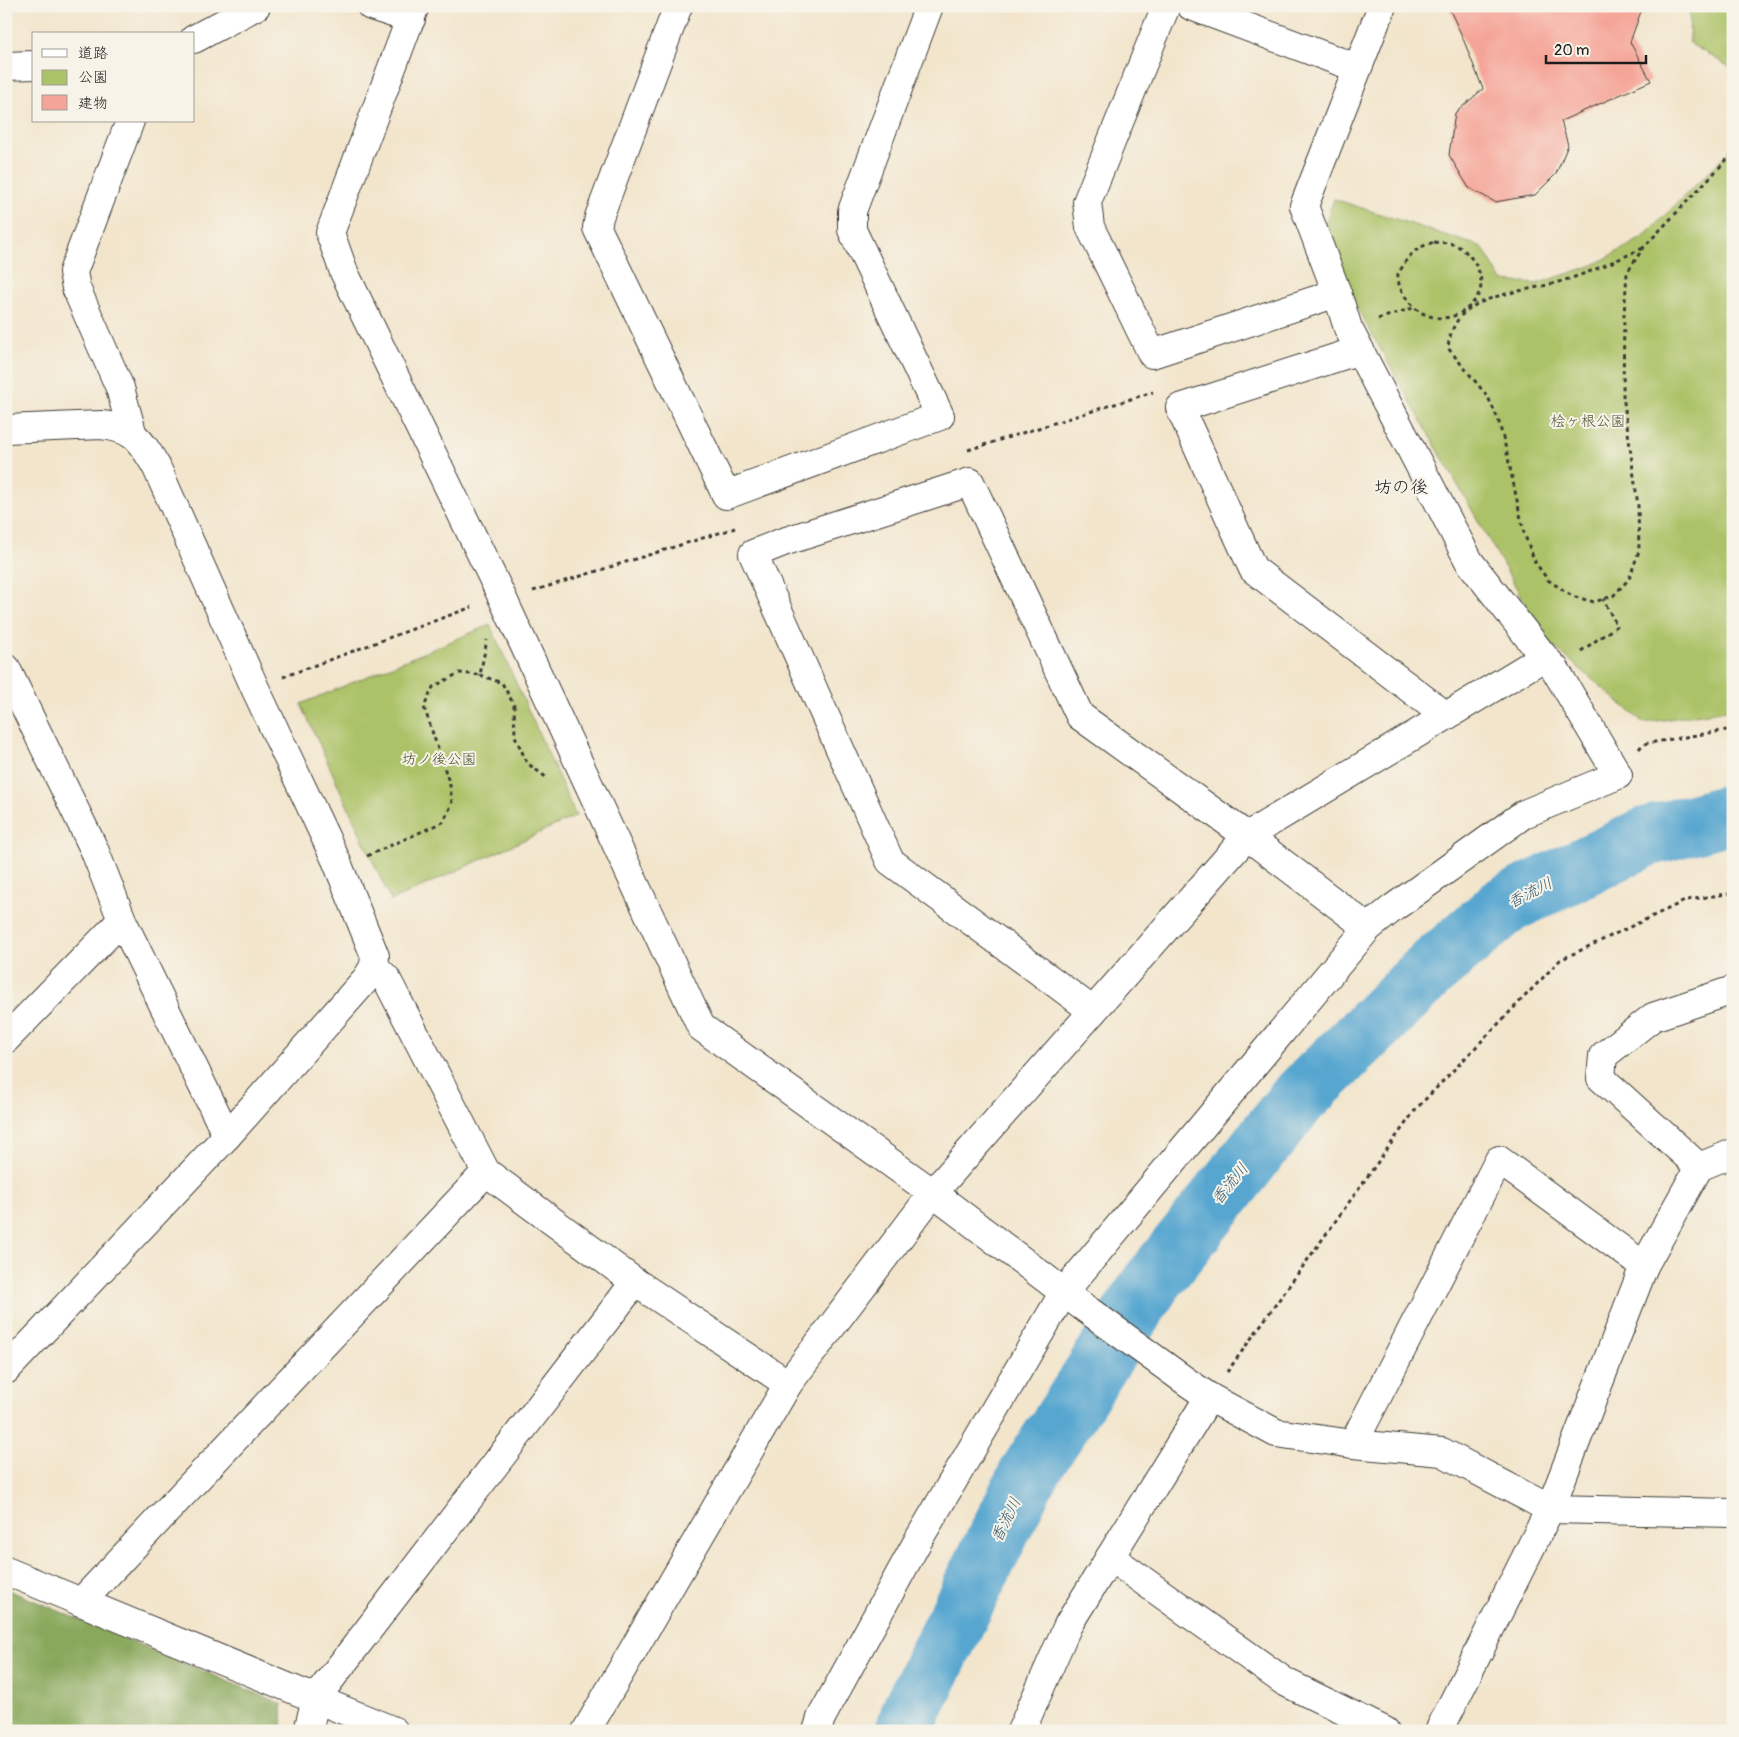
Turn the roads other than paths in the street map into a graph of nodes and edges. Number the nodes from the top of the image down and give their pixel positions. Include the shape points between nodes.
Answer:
1 (256, 6) edge
2 (371, 6) edge
3 (678, 6) edge
4 (929, 6) edge
5 (1166, 6) edge
6 (1191, 6) edge
7 (1382, 6) edge
8 (413, 12) edge
9 (195, 38) edge
10 (32, 65) edge
11 (6, 66) edge
12 (1357, 68) junction
13 (130, 122) edge
14 (1337, 293) junction
15 (1360, 350) junction
16 (6, 429) edge
17 (132, 432) junction
18 (1549, 663) junction
19 (6, 668) edge
20 (1446, 716) junction
21 (1247, 836) junction
22 (122, 920) junction
23 (1368, 928) junction
24 (374, 966) junction
25 (1733, 990) edge
26 (1093, 1010) junction
27 (10, 1027) edge
28 (227, 1136) junction
29 (1733, 1153) edge
30 (1699, 1167) junction
31 (486, 1172) junction
32 (933, 1193) junction
33 (1644, 1266) junction
34 (636, 1282) junction
35 (1073, 1299) junction
36 (6, 1370) edge
37 (788, 1384) junction
38 (1198, 1390) junction
39 (1353, 1444) junction
40 (1550, 1509) junction
41 (1733, 1513) edge
42 (1110, 1557) junction
43 (6, 1571) edge
44 (81, 1602) junction
45 (316, 1698) junction
46 (308, 1731) edge
47 (394, 1731) edge
48 (586, 1731) edge
49 (817, 1731) edge
50 (1021, 1731) edge
51 (1385, 1731) edge
52 (1438, 1731) edge

1 - 9 street
2 - 8 street
3 - 4 street via 596,228 726,495 940,416 852,230 852,211
5 - 14 street via 1087,202 1090,227 1152,354
6 - 12 street
7 - 12 street
8 - 32 street via 330,233 344,272 502,597 701,1027
10 - 11 street
12 - 14 street via 1304,206
13 - 17 street via 73,272 76,288 120,388
14 - 15 street via 1348,328
15 - 18 street via 1469,560
15 - 20 street via 1180,408 1253,569
16 - 17 street via 101,424
17 - 24 street via 156,466 336,860 372,944
18 - 20 street
18 - 23 street via 1618,775 1524,814
19 - 22 street via 94,849
20 - 21 street
21 - 23 street
21 - 26 street
21 - 26 street via 1080,716 970,482 753,554 890,861
22 - 27 street
22 - 28 street
23 - 35 street
24 - 28 street
24 - 31 street via 386,978
25 - 30 street via 1653,1017 1603,1056 1602,1078
26 - 32 street
28 - 36 street
29 - 30 street
30 - 33 street
31 - 34 street
31 - 44 street
32 - 35 street
32 - 37 street
33 - 39 street via 1499,1160
33 - 40 street
34 - 37 street
34 - 45 street
35 - 38 street
35 - 49 street via 920,1537 821,1718
37 - 48 street
38 - 39 street via 1276,1433
38 - 42 street
39 - 40 street via 1442,1452
40 - 41 street
40 - 52 street
42 - 50 street via 1068,1626
42 - 51 street via 1285,1682
43 - 44 street
44 - 45 street
45 - 46 street
45 - 47 street

